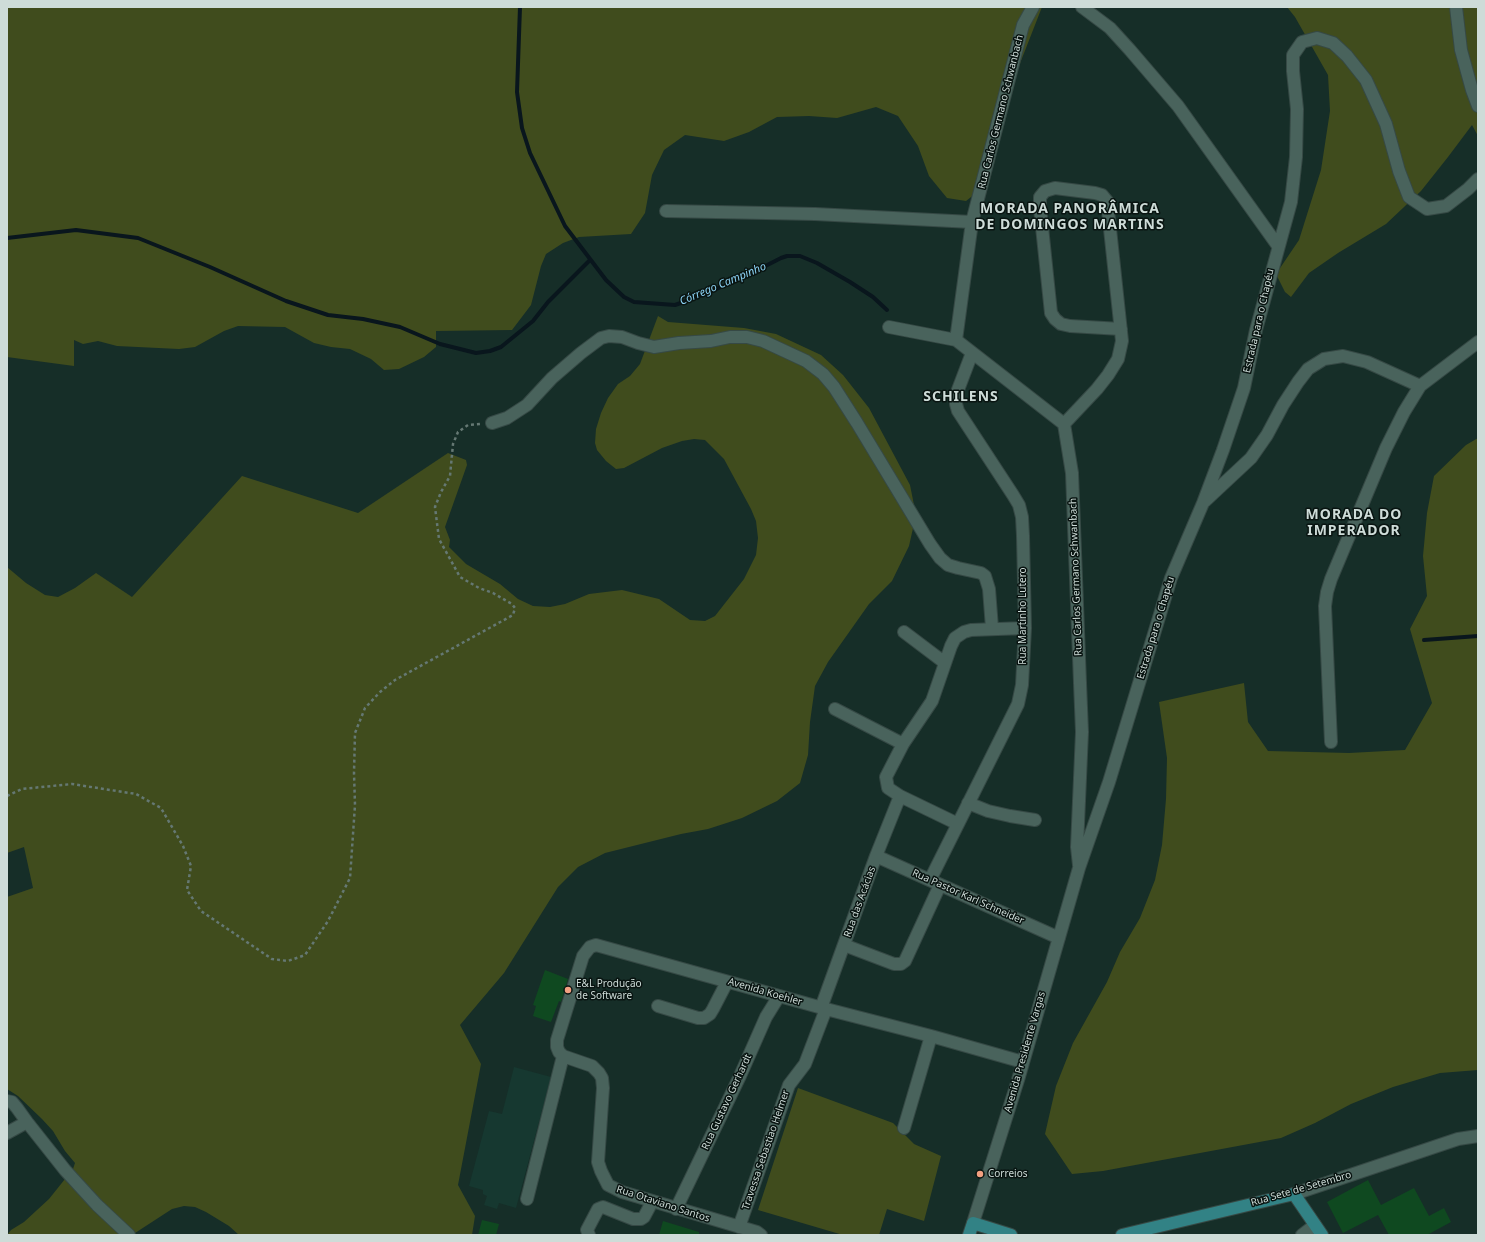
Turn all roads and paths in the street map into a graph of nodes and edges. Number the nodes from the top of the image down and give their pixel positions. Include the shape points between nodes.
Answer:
1 (1033, 7) edge
2 (1082, 7) edge
3 (1456, 7) edge
4 (1478, 106) edge
5 (1478, 179) edge
6 (666, 210) dead end
7 (972, 222) junction
8 (1278, 246) junction
9 (889, 327) dead end
10 (1121, 329) junction
11 (956, 340) junction
12 (1478, 342) edge
13 (972, 353) junction
14 (1420, 386) junction
15 (492, 423) joint
16 (1064, 424) junction
17 (1203, 503) junction
18 (992, 628) junction
19 (1025, 628) junction
20 (904, 632) dead end
21 (945, 663) junction
22 (835, 709) dead end
23 (1331, 742) dead end
24 (903, 744) junction
25 (7, 796) edge
26 (900, 796) junction
27 (968, 803) junction
28 (1035, 820) dead end
29 (958, 824) junction
30 (876, 856) junction
31 (1079, 868) junction
32 (935, 882) junction
33 (1059, 938) junction
34 (844, 945) junction
35 (727, 982) junction
36 (779, 996) junction
37 (658, 1006) dead end
38 (824, 1009) junction
39 (931, 1036) junction
40 (562, 1056) junction
41 (1023, 1062) junction
42 (7, 1101) edge
43 (27, 1122) junction
44 (904, 1128) dead end
45 (7, 1134) edge
46 (1478, 1136) edge
47 (1294, 1194) junction
48 (527, 1199) dead end
49 (652, 1202) junction
50 (676, 1209) junction
51 (973, 1223) junction
52 (739, 1227) junction
53 (1318, 1230) edge
54 (129, 1235) edge
55 (589, 1235) edge
56 (762, 1235) edge
57 (969, 1235) edge
58 (1011, 1235) edge
59 (1122, 1235) edge
60 (1302, 1235) edge

1 - 7 street, Rua Carlos Germano Schwanbach via 1023,25
2 - 8 street via 1110,28 1178,106
3 - 4 street via 1462,50
5 - 8 street, Estrada para o Chapéu via 1446,206 1427,208 1409,197 1399,172 1386,124 1366,80 1333,43 1317,38 1302,42 1293,55 1292,71 1297,109 1296,157 1291,202
6 - 7 street
7 - 11 street, Rua Carlos Germano Schwanbach
8 - 17 street, Estrada para o Chapéu via 1244,388
9 - 11 street
10 - 10 street via 1107,201 1102,195 1095,193 1055,188 1045,191 1040,197 1040,208 1051,314 1061,324 1070,326
10 - 16 street via 1122,341 1115,364 1097,389
11 - 13 street
12 - 14 street
13 - 16 street
13 - 19 street, Rua Martinho Lutero via 956,395 956,404 958,411 1019,505 1023,536
14 - 17 street via 1367,362 1343,356 1324,359 1308,369 1298,382 1251,458
14 - 23 street via 1386,448 1327,592 1325,606
15 - 18 street via 507,418 527,405 552,378 601,338 622,337 654,347 730,337 747,337 763,341 806,361 834,387 940,558 948,565 985,576 989,589
15 - 25 path via 468,425 458,432 453,444 450,476 435,507 439,540 460,577 512,604 515,608 514,615 395,680 365,708 355,733 355,805 350,878 328,921 305,954 288,961 272,959 201,911 187,890 191,866 184,846 161,808 136,794 72,784 22,789
16 - 31 street, Rua Carlos Germano Schwanbach via 1072,474 1082,732 1077,847
17 - 31 street, Estrada para o Chapéu via 1171,578 1109,782
18 - 19 street
18 - 21 street via 971,630 959,635 951,646
19 - 27 street, Rua Martinho Lutero via 1020,696
20 - 21 street
21 - 24 street via 932,701
22 - 24 street
24 - 26 street via 886,777 888,788
26 - 29 street
26 - 30 street, Rua das Acácias
27 - 28 street via 988,811
27 - 29 street, Rua Martinho Lutero
29 - 32 street, Rua Martinho Lutero
30 - 32 street, Rua Pastor Karl Schneider
30 - 34 street, Rua das Acácias
31 - 33 street, Avenida Presidente Vargas
32 - 33 street, Rua Pastor Karl Schneider
32 - 34 street, Rua Martinho Lutero via 905,961 901,964 894,964
33 - 41 street, Avenida Presidente Vargas
34 - 38 street, Rua das Acácias
35 - 36 street, Avenida Koehler
35 - 37 street via 714,1009 704,1018
35 - 40 street, Avenida Koehler via 596,944 585,951 557,1040 557,1047
36 - 38 street, Avenida Koehler
36 - 50 street, Rua Gustavo Gerhardt via 766,1017
38 - 39 street, Avenida Koehler
38 - 52 street, Travessa Sebastiao Helmer via 805,1064 789,1085
39 - 41 street, Avenida Koehler
39 - 44 street
40 - 48 street
40 - 49 street, Rua Otaviano Santos via 592,1066 602,1078 598,1162 608,1185
41 - 51 street, Avenida Presidente Vargas
42 - 43 street via 12,1102
43 - 45 street
43 - 54 street via 65,1170
46 - 47 street, Rua Sete de Setembro via 1458,1139
47 - 53 main road
47 - 59 main road, Rua Sete de Setembro
49 - 50 street, Rua Otaviano Santos
49 - 55 street via 641,1219 634,1219 603,1207 598,1209 588,1230
50 - 52 street, Rua Otaviano Santos
51 - 57 main road, Avenida Presidente Vargas
51 - 58 main road
52 - 56 street, Rua Otaviano Santos
53 - 60 street

